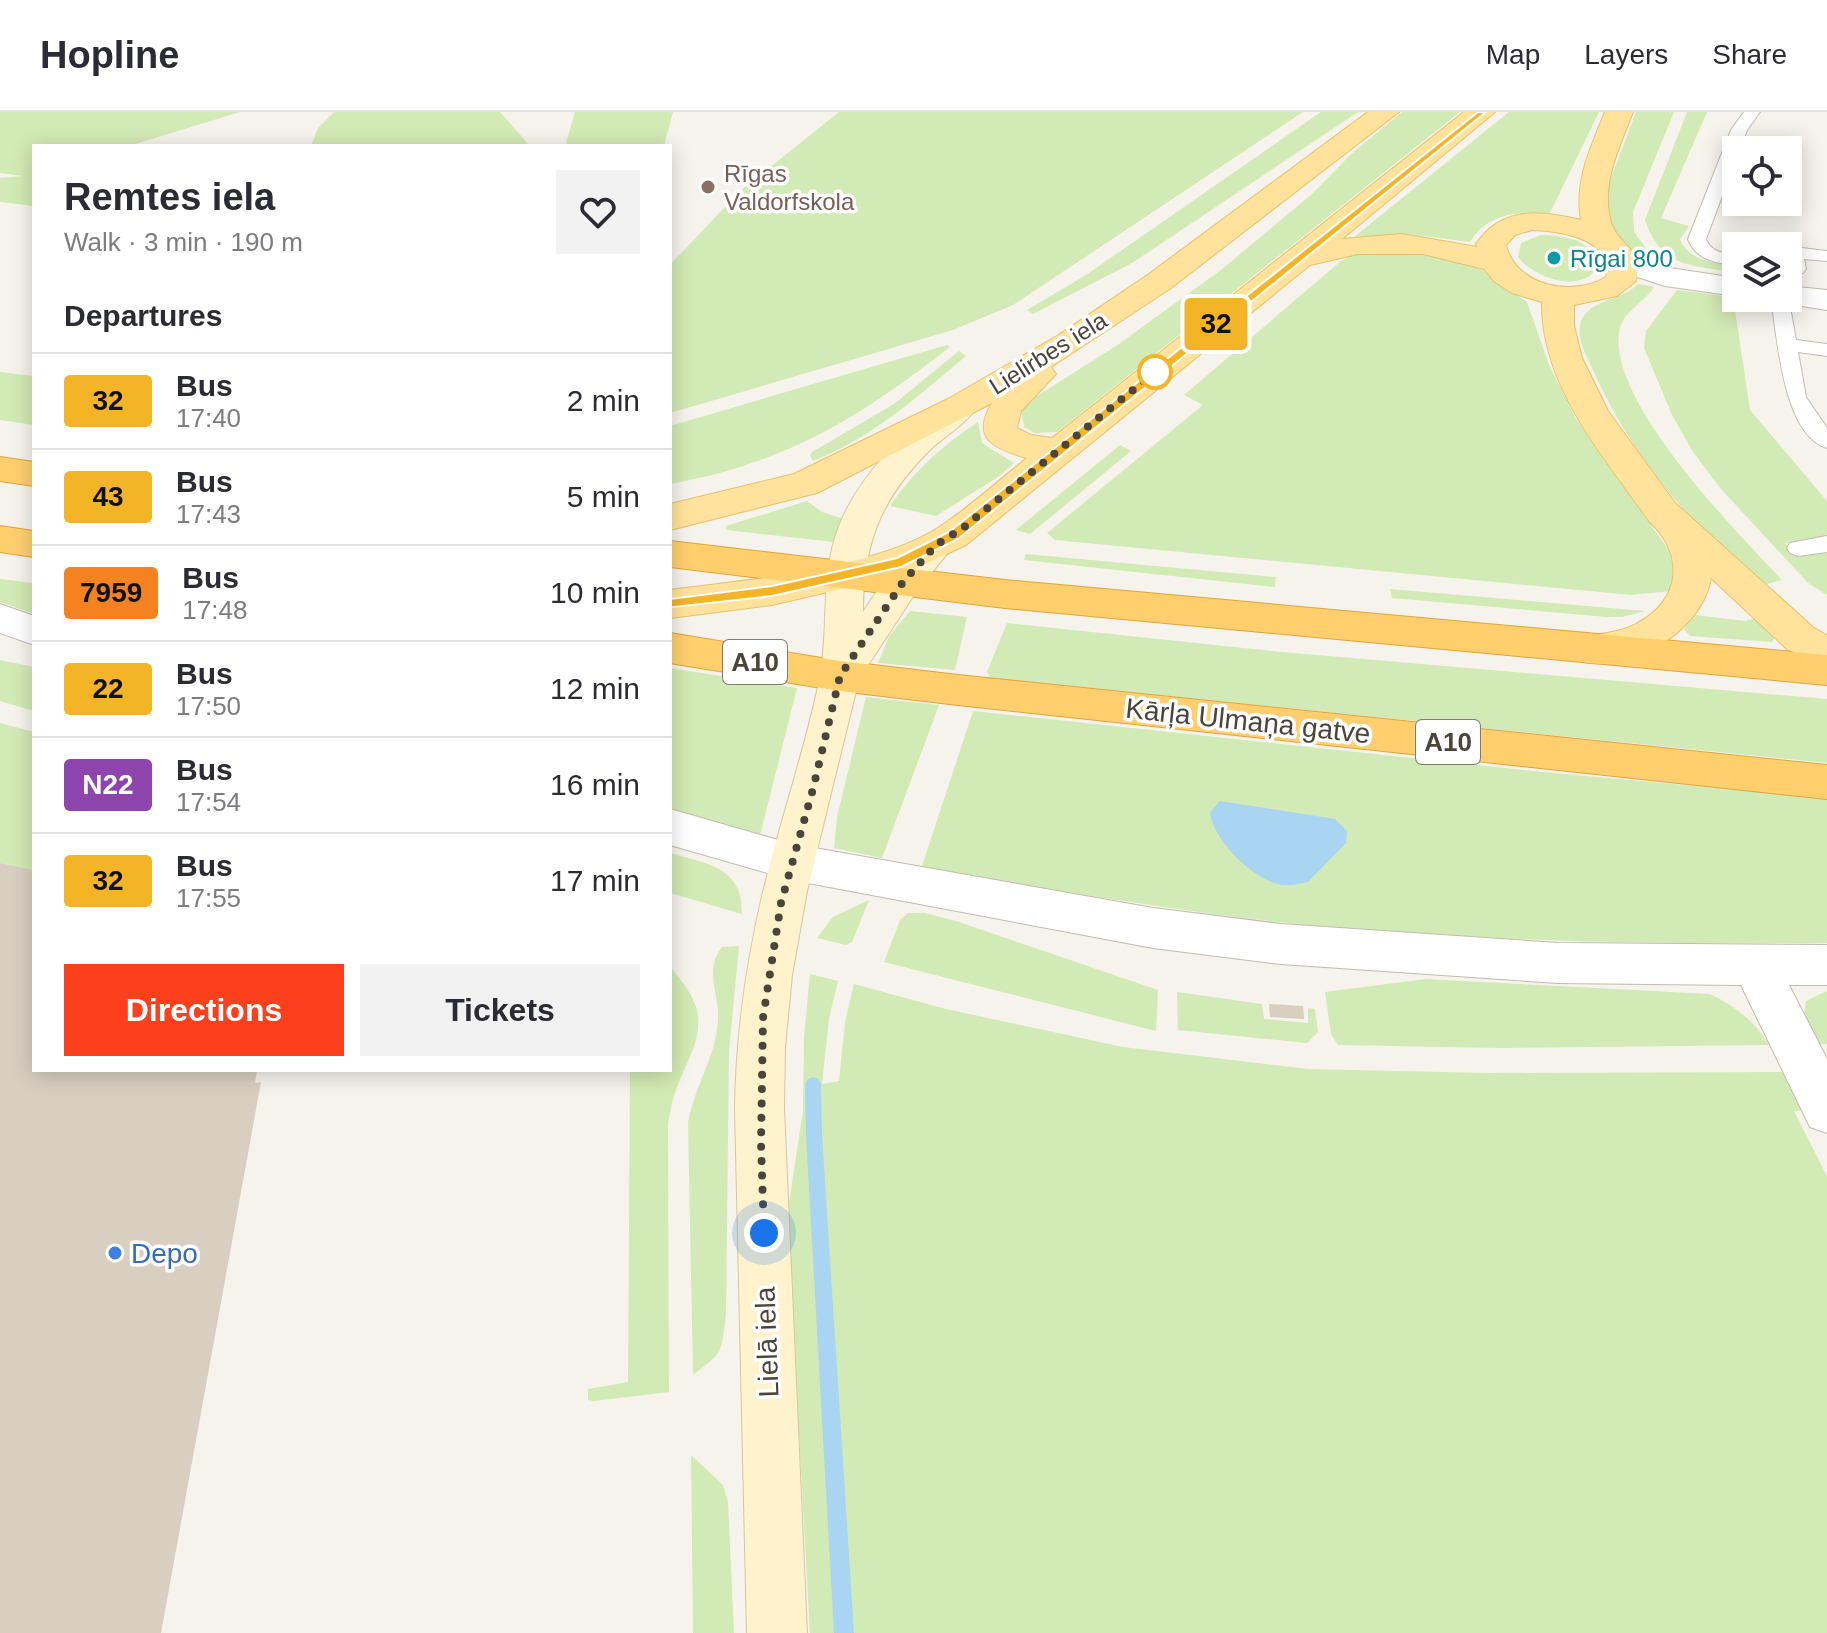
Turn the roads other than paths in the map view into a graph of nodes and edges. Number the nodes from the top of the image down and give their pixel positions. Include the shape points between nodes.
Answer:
1 (1385, 112) edge
2 (1481, 112) edge
3 (1619, 112) edge
4 (1752, 112) edge
5 (1603, 238) junction
6 (1802, 253) edge
7 (1827, 256) edge
8 (1722, 258) edge
9 (1295, 260) junction
10 (1494, 262) junction
11 (1624, 263) junction
12 (1722, 285) edge
13 (1558, 296) junction
14 (1793, 312) edge
15 (1068, 343) junction
16 (1788, 345) junction
17 (1827, 350) edge
18 (960, 407) junction
19 (1801, 407) junction
20 (1827, 408) edge
21 (1827, 441) edge
22 (1058, 450) junction
23 (0, 469) edge
24 (32, 474) edge
25 (672, 517) edge
26 (1681, 532) junction
27 (0, 539) edge
28 (32, 544) edge
29 (1827, 544) edge
30 (936, 545) junction
31 (1798, 548) dead end
32 (672, 554) edge
33 (845, 573) junction
34 (903, 582) junction
35 (672, 604) edge
36 (0, 618) edge
37 (32, 630) edge
38 (0, 646) edge
39 (672, 648) edge
40 (1589, 650) junction
41 (32, 653) edge
42 (1827, 653) edge
43 (1827, 670) edge
44 (840, 676) junction
45 (1827, 782) edge
46 (672, 828) edge
47 (792, 862) junction
48 (1755, 965) junction
49 (1827, 965) edge
50 (1827, 1110) edge
51 (777, 1633) edge

1 - 15 main road, Lielirbes iela
2 - 9 main road
3 - 5 main road via 1594,179 1592,211
4 - 8 lane via 1739,130 1697,239 1701,249
5 - 10 main road via 1562,223 1515,224 1495,235
5 - 11 main road
6 - 7 lane
9 - 10 main road via 1344,246 1401,242 1428,243
9 - 22 main road
10 - 13 main road via 1526,287
11 - 12 street via 1665,277
11 - 13 main road via 1621,281 1614,287 1590,296
13 - 26 main road via 1566,358 1592,414
14 - 16 lane
15 - 18 main road, Lielirbes iela
15 - 22 main road via 1004,408 999,420 1000,432 1011,442
16 - 17 lane
16 - 19 lane
18 - 25 main road, Lielirbes iela via 804,484
18 - 33 street via 920,436 882,482 855,529
19 - 20 lane
19 - 21 lane
22 - 30 main road
23 - 24 highway
26 - 40 main road via 1692,564 1692,586 1678,611 1641,639
26 - 42 main road via 1801,639
27 - 28 highway
29 - 31 lane
30 - 33 main road via 901,562
30 - 34 street
32 - 33 highway
33 - 34 highway
33 - 35 main road via 772,591
33 - 44 street
34 - 40 highway
34 - 44 street
36 - 37 street
38 - 41 street
39 - 44 highway, Kārļa Ulmaņa gatve / A10
40 - 43 highway
44 - 45 highway, Kārļa Ulmaņa gatve / A10
44 - 47 street, Lielā iela
46 - 47 street
47 - 48 street via 1153,928 1281,944 1558,963
47 - 51 street, Lielā iela via 771,962 761,1078
48 - 49 street
48 - 50 street

